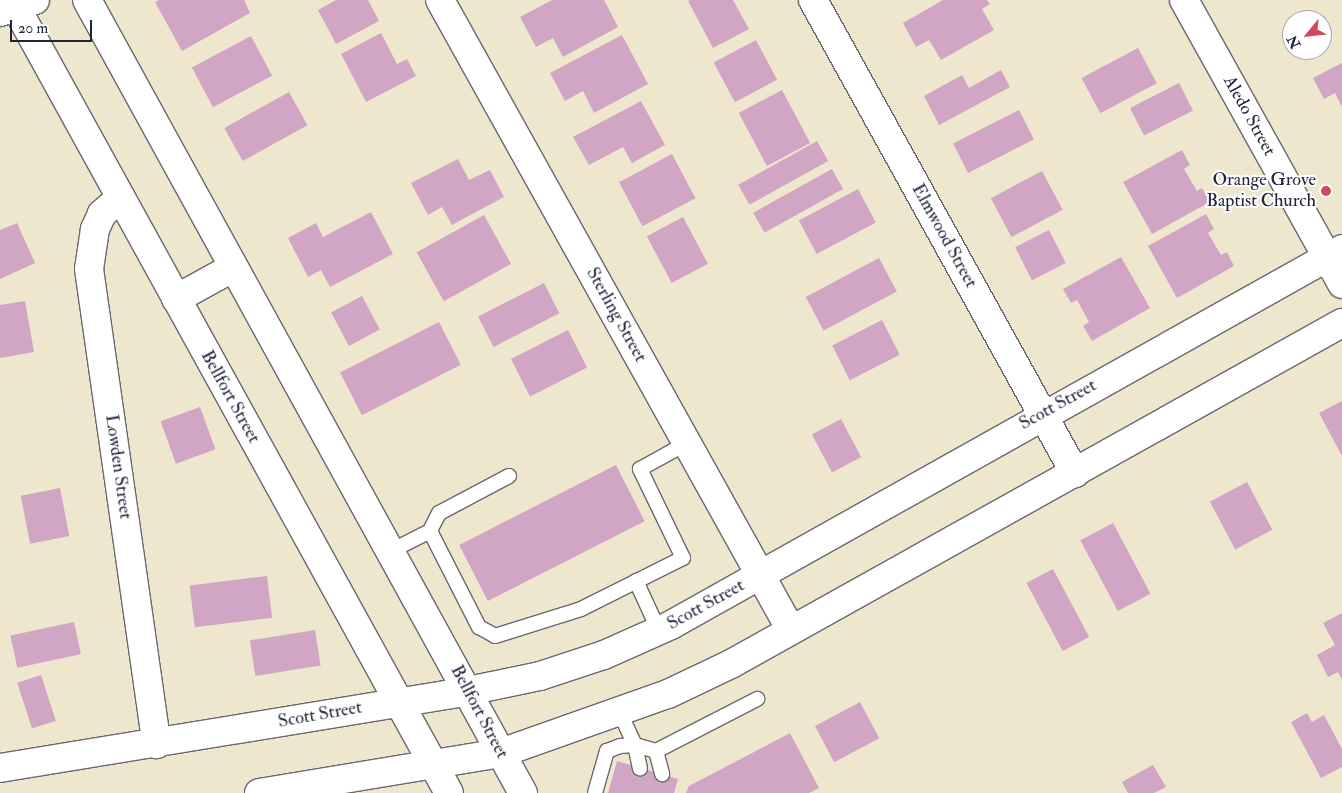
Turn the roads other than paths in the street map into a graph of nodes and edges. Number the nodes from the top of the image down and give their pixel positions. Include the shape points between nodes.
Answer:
1 (87, 0) edge
2 (440, 0) edge
3 (813, 0) edge
4 (1184, 0) edge
5 (16, 5) edge
6 (119, 199) junction
7 (1335, 253) edge
8 (234, 266) junction
9 (1342, 284) edge
10 (176, 299) junction
11 (1342, 323) edge
12 (1043, 414) junction
13 (686, 443) junction
14 (1075, 473) junction
15 (509, 476) dead end
16 (430, 531) junction
17 (391, 552) junction
18 (760, 574) junction
19 (636, 581) junction
20 (659, 630) junction
21 (791, 630) junction
22 (468, 692) junction
23 (757, 699) dead end
24 (400, 702) junction
25 (620, 713) junction
26 (157, 744) junction
27 (635, 744) junction
28 (656, 751) junction
29 (501, 754) junction
30 (434, 766) junction
31 (0, 768) edge
32 (640, 768) dead end
33 (662, 774) dead end
34 (259, 793) edge
35 (449, 793) edge
36 (523, 793) edge
37 (595, 793) edge

1 - 8 main road, Bellfort Street
2 - 13 main road, Sterling Street
3 - 12 main road, Elmwood Street
4 - 7 main road, Aledo Street
5 - 6 main road, Bellfort Street
6 - 10 main road, Bellfort Street
6 - 26 main road, Lowden Street via 102,214 94,229 89,269
7 - 9 main road, Aledo Street
7 - 12 main road, Scott Street
8 - 10 main road
8 - 17 main road, Bellfort Street
10 - 24 main road, Bellfort Street
11 - 14 main road
12 - 14 main road, Elmwood Street
12 - 18 main road, Scott Street
13 - 18 main road, Sterling Street
13 - 19 lane via 640,469 683,558
14 - 21 main road
15 - 16 lane via 439,513
16 - 17 lane
16 - 19 lane via 479,627 495,636 581,609
17 - 22 main road, Bellfort Street
18 - 20 main road, Scott Street
18 - 21 main road, Sterling Street
19 - 20 lane
20 - 22 main road, Scott Street via 604,654 540,676
21 - 25 main road via 722,668
22 - 24 main road, Scott Street
22 - 29 main road, Bellfort Street
23 - 28 lane
24 - 26 main road, Scott Street
24 - 30 main road, Bellfort Street
25 - 27 lane
25 - 29 main road
26 - 31 main road, Scott Street
27 - 28 lane
27 - 32 lane
27 - 37 lane via 607,752
28 - 33 lane
29 - 30 main road
29 - 36 main road, Bellfort Street
30 - 34 main road
30 - 35 main road, Bellfort Street

